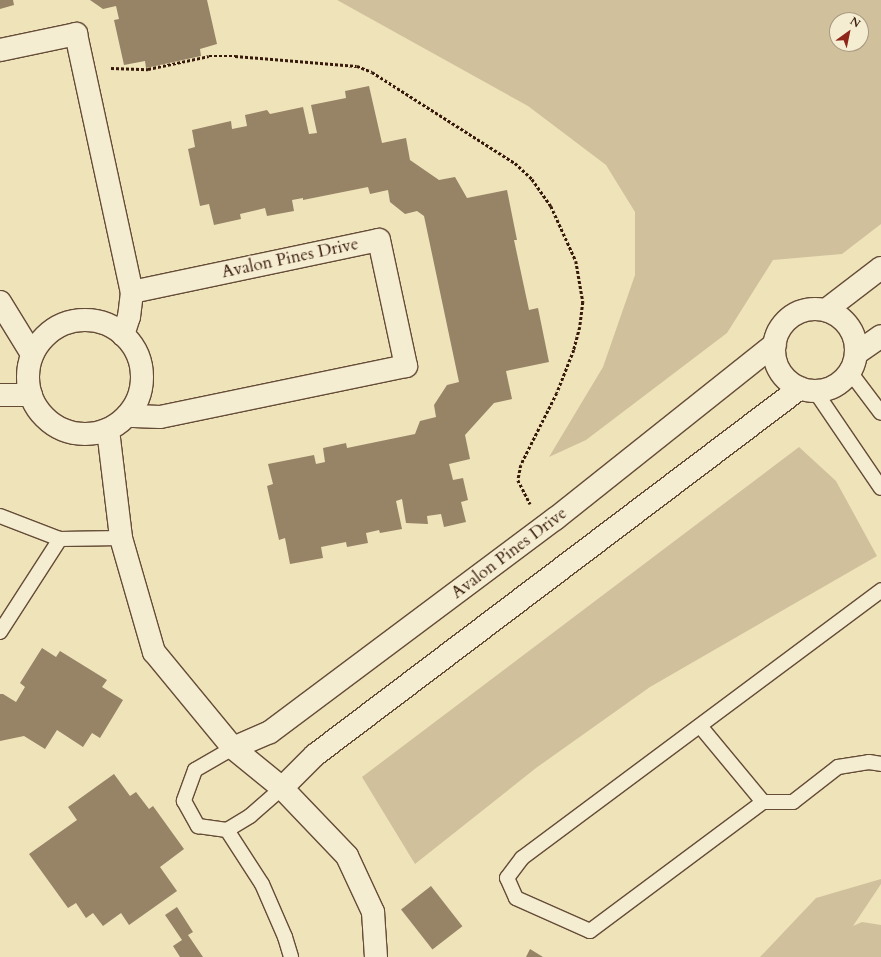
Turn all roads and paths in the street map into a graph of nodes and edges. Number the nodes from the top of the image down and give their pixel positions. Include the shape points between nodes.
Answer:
1 (0, 50) edge
2 (86, 75) junction
3 (881, 268) edge
4 (132, 292) junction
5 (0, 302) edge
6 (826, 310) junction
7 (124, 335) junction
8 (881, 336) edge
9 (775, 344) junction
10 (32, 354) junction
11 (853, 363) junction
12 (807, 389) junction
13 (0, 395) edge
14 (30, 396) junction
15 (881, 413) edge
16 (127, 416) junction
17 (108, 430) junction
18 (881, 488) edge
19 (531, 507) dead end
20 (0, 516) edge
21 (121, 538) junction
22 (60, 539) junction
23 (881, 590) edge
24 (0, 632) edge
25 (700, 726) junction
26 (233, 748) junction
27 (881, 764) edge
28 (282, 788) junction
29 (763, 802) junction
30 (227, 830) junction
31 (291, 957) edge
32 (376, 957) edge

1 - 2 street via 76,34
2 - 4 street
2 - 19 path via 111,68 148,69 209,56 357,66 372,72 515,163 532,178 550,206 576,261 583,302 574,350 557,393 522,465 518,480
3 - 6 street
4 - 7 street
4 - 16 street, Avalon Pines Drive via 379,240 406,366 160,417
5 - 10 street
6 - 9 street, Avalon Pines Drive via 812,309 799,312 787,320 779,331
6 - 11 street via 839,316 849,327 855,339
7 - 10 street via 108,325 91,320 72,321 56,328 42,339
7 - 16 street via 135,348 141,365 142,384 137,401
8 - 11 street
9 - 12 street, Avalon Pines Drive via 775,357 786,379
9 - 26 street, Avalon Pines Drive via 555,519 270,732
10 - 14 street via 27,375
11 - 12 street via 845,379 835,386 822,391
11 - 15 lane
12 - 18 lane
12 - 28 street via 315,756
13 - 14 street
14 - 17 street via 39,412 53,425 71,433 90,434
16 - 17 street
17 - 21 street
20 - 22 lane
21 - 22 lane
21 - 26 street via 154,652
22 - 24 lane
23 - 25 lane
25 - 29 lane
25 - 29 lane via 522,858 507,878 516,898 590,931
26 - 28 street
26 - 30 lane via 195,770 184,801 198,826
27 - 29 lane via 869,762 838,767 793,802
28 - 30 lane via 250,816
28 - 32 street via 347,856 373,912
30 - 31 lane via 262,884

